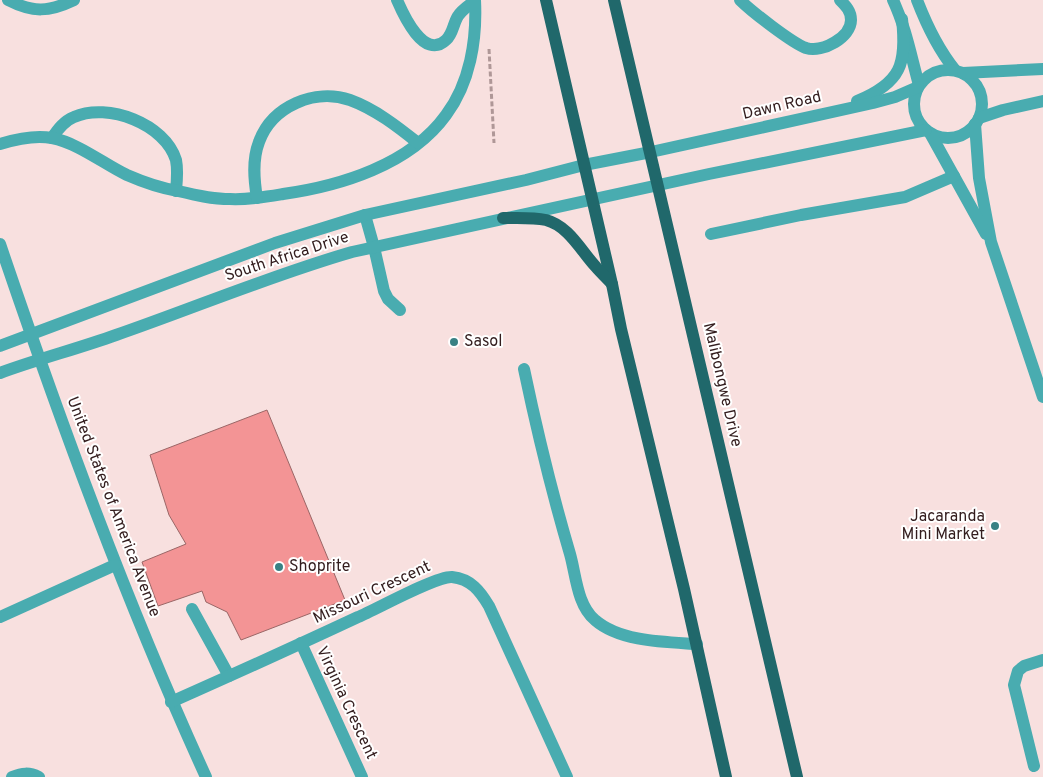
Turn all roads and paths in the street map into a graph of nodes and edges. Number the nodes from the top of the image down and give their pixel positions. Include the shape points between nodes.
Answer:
1 (8, 0) edge
2 (74, 0) edge
3 (396, 0) edge
4 (475, 0) edge
5 (546, 0) edge
6 (614, 0) edge
7 (740, 0) edge
8 (840, 0) edge
9 (893, 0) edge
10 (917, 0) edge
11 (902, 19) junction
12 (489, 48) dead end
13 (1043, 68) edge
14 (959, 72) junction
15 (918, 86) junction
16 (1043, 101) edge
17 (832, 111) junction
18 (977, 121) junction
19 (928, 131) junction
20 (52, 138) junction
21 (418, 143) junction
22 (494, 143) dead end
23 (0, 144) edge
24 (651, 152) junction
25 (584, 165) junction
26 (954, 176) junction
27 (659, 186) junction
28 (176, 191) junction
29 (258, 198) junction
30 (592, 201) junction
31 (365, 215) junction
32 (504, 218) junction
33 (711, 234) dead end
34 (991, 242) junction
35 (0, 244) edge
36 (374, 247) junction
37 (612, 284) junction
38 (400, 310) dead end
39 (30, 334) junction
40 (0, 346) edge
41 (39, 358) junction
42 (524, 369) dead end
43 (0, 373) edge
44 (1043, 397) edge
45 (115, 564) junction
46 (192, 609) dead end
47 (0, 617) edge
48 (301, 644) junction
49 (697, 644) junction
50 (1043, 660) edge
51 (229, 676) junction
52 (171, 702) junction
53 (1034, 766) dead end
54 (12, 777) edge
55 (38, 777) edge
56 (206, 777) edge
57 (362, 777) edge
58 (567, 777) edge
59 (726, 777) edge
60 (797, 777) edge

1 - 2 street via 21,7 40,10 54,9
3 - 4 street via 411,29 420,38 436,45 445,42 458,16
4 - 21 street via 474,46 468,70 446,116
5 - 25 main road
6 - 24 main road, Malibongwe Drive
7 - 8 street via 806,48 817,49 835,43 849,28 849,9
9 - 11 street
10 - 14 street via 938,48
11 - 15 street
11 - 17 street via 901,62 890,82 879,91
12 - 22 path
13 - 14 street
14 - 15 street via 935,72
14 - 18 street via 972,79 982,98
15 - 17 street, Dawn Road via 895,98
15 - 19 street via 914,110 918,121
16 - 18 street via 1003,110
17 - 24 street, Dawn Road
18 - 19 street via 959,136 939,137
18 - 34 street via 979,178
19 - 26 street
19 - 27 street
20 - 23 street via 27,138
20 - 28 street via 148,183
20 - 28 street via 64,123 75,116 108,113 139,120 172,151 178,171
21 - 29 street via 380,168 346,180
21 - 29 street via 350,100 320,97 294,103 277,116 259,140 254,173
24 - 25 street, Dawn Road
24 - 27 main road, Malibongwe Drive
25 - 30 main road
25 - 31 street, South Africa Drive
26 - 33 street via 905,197
26 - 34 street
27 - 30 street, South Africa Drive
27 - 60 main road, Malibongwe Drive
28 - 29 street via 230,199
30 - 32 street, South Africa Drive
30 - 37 main road
31 - 36 street
31 - 39 street, South Africa Drive via 275,243
32 - 36 street, South Africa Drive
32 - 37 main road via 548,220 557,225 582,248
34 - 44 street
35 - 39 street, United States of America Avenue
36 - 38 street via 384,291
36 - 41 street, South Africa Drive via 323,260 116,335
37 - 49 main road
39 - 40 street, South Africa Drive
39 - 41 street, United States of America Avenue
41 - 43 street, South Africa Drive
41 - 45 street, United States of America Avenue
42 - 49 street via 577,585 589,614 597,622 624,635
45 - 47 street
45 - 52 street, United States of America Avenue
46 - 51 street
48 - 51 street, Missouri Crescent
48 - 57 street, Virginia Crescent
48 - 58 street, Missouri Crescent via 436,580 453,577 466,581 480,591 489,606
49 - 59 main road
50 - 53 street via 1018,670 1014,684
51 - 52 street, Missouri Crescent
52 - 56 street, United States of America Avenue
54 - 55 street via 29,773

